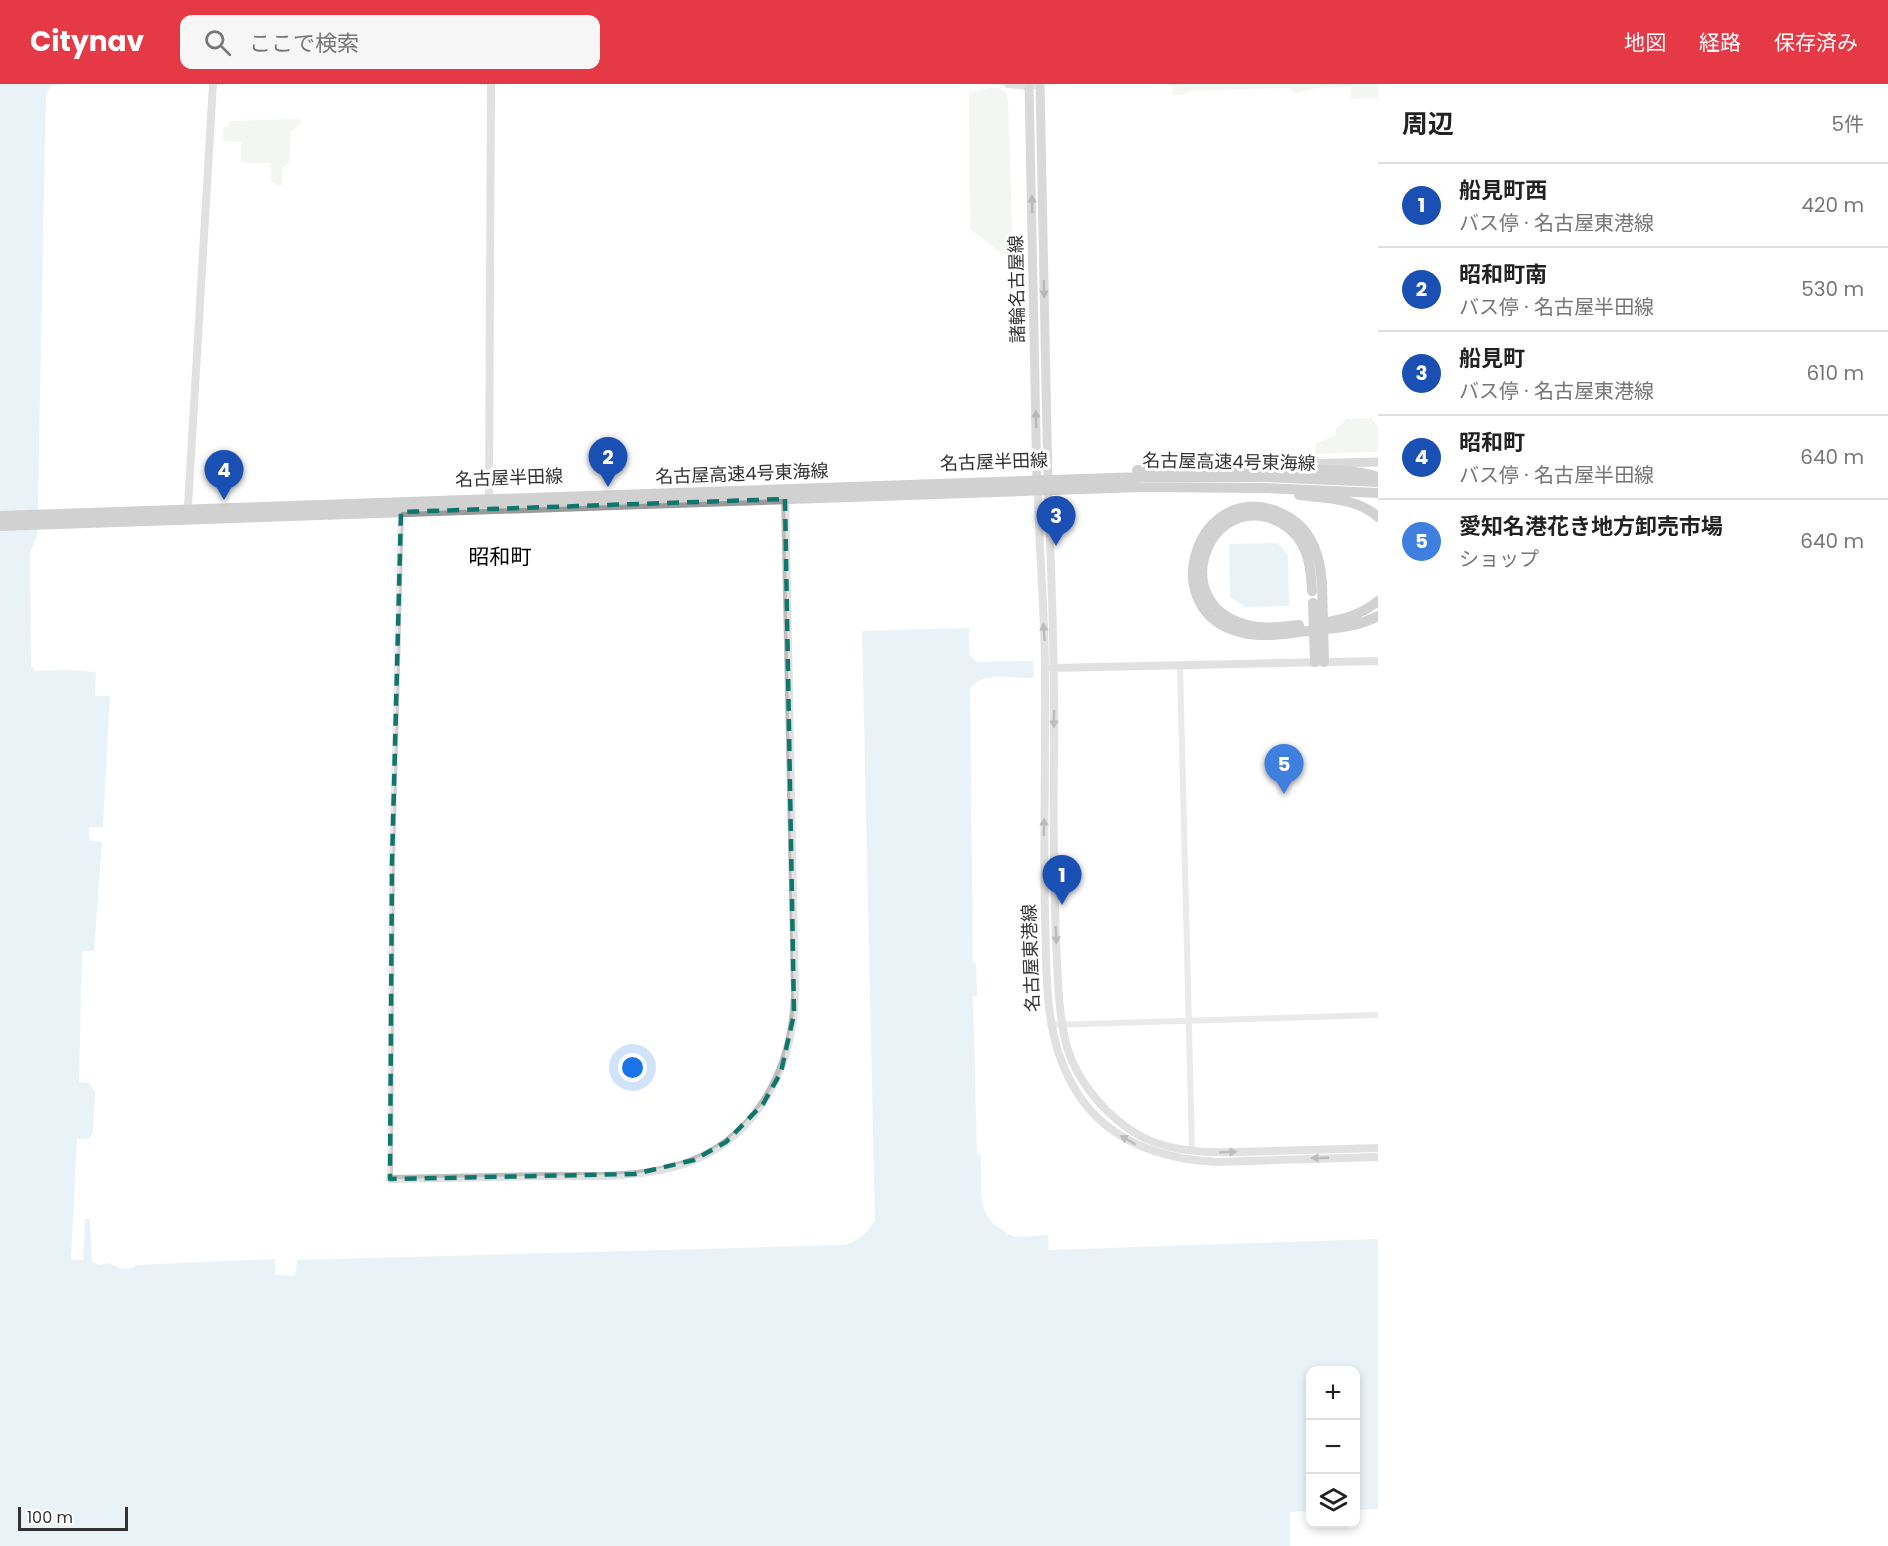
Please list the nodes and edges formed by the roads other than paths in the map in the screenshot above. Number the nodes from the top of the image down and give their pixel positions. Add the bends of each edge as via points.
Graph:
1 (213, 84) edge
2 (491, 84) edge
3 (1008, 84) edge
4 (1040, 84) edge
5 (1029, 85) edge
6 (1378, 462) edge
7 (1048, 477) junction
8 (1035, 479) junction
9 (1378, 480) edge
10 (784, 486) junction
11 (1142, 487) junction
12 (1048, 493) junction
13 (1378, 493) edge
14 (1038, 494) junction
15 (489, 496) junction
16 (401, 499) junction
17 (784, 503) junction
18 (188, 506) junction
19 (0, 514) edge
20 (401, 517) junction
21 (1378, 517) edge
22 (0, 527) edge
23 (1315, 586) junction
24 (1378, 601) edge
25 (1313, 603) dead end
26 (1378, 616) edge
27 (1378, 661) edge
28 (1319, 662) junction
29 (1180, 666) junction
30 (1050, 668) junction
31 (1378, 1015) edge
32 (1190, 1020) junction
33 (1050, 1024) junction
34 (1062, 1024) junction
35 (1378, 1148) edge
36 (1192, 1151) junction
37 (1378, 1157) edge
38 (390, 1179) joint

1 - 18 street
2 - 15 street
3 - 5 street
4 - 5 street
4 -> 7 main road, 諸輪名古屋線
8 -> 5 main road, 諸輪名古屋線
6 - 7 main road, 名古屋半田線
7 - 8 main road, 名古屋半田線
7 - 12 main road, 諸輪名古屋線
8 - 9 highway, 名古屋高速4号東海線 via 1213,467 1335,470
8 - 10 main road, 名古屋半田線
8 - 14 main road, 諸輪名古屋線
8 - 19 highway, 名古屋高速4号東海線
9 - 12 main road, 名古屋半田線
10 - 15 main road, 名古屋半田線
10 - 17 street
11 - 13 highway, 名古屋高速4号東海線
11 - 21 highway via 1318,497 1353,503
11 - 22 highway, 名古屋高速4号東海線
12 - 14 main road, 名古屋半田線
12 - 30 street, 名古屋東港線
14 - 17 main road, 名古屋半田線
30 -> 14 street, 名古屋東港線
15 - 16 main road, 名古屋半田線
16 - 18 main road, 名古屋半田線
16 - 20 street
17 - 20 main road, 名古屋半田線
17 - 38 street via 795,993 787,1052 772,1090 752,1118 726,1142 675,1167 635,1174
18 - 19 main road, 名古屋半田線
20 - 22 main road, 名古屋半田線
20 - 38 street via 392,862
23 - 24 highway via 1300,538 1283,524 1269,519 1245,518 1231,523 1213,537 1203,556 1202,579 1210,599 1225,615 1245,625 1278,627 1329,622 1359,614
23 - 26 highway via 1318,556 1308,535 1290,518 1268,508 1243,508 1221,518 1204,534 1192,562 1194,586 1206,611 1222,625 1242,633 1272,635 1332,629
23 - 28 highway
25 - 28 highway
27 - 28 street
28 - 29 street
29 - 30 street
29 - 32 street
33 -> 30 street, 名古屋東港線 via 1044,855
30 -> 34 street, 名古屋東港線 via 1052,854
31 - 32 street
32 - 34 street
32 - 36 street
33 - 34 street
37 -> 33 street, 名古屋東港線 via 1217,1162 1152,1152 1111,1130 1090,1111 1072,1084
34 - 36 street, 名古屋東港線 via 1078,1072 1111,1114 1144,1138
36 -> 35 street, 名古屋東港線

